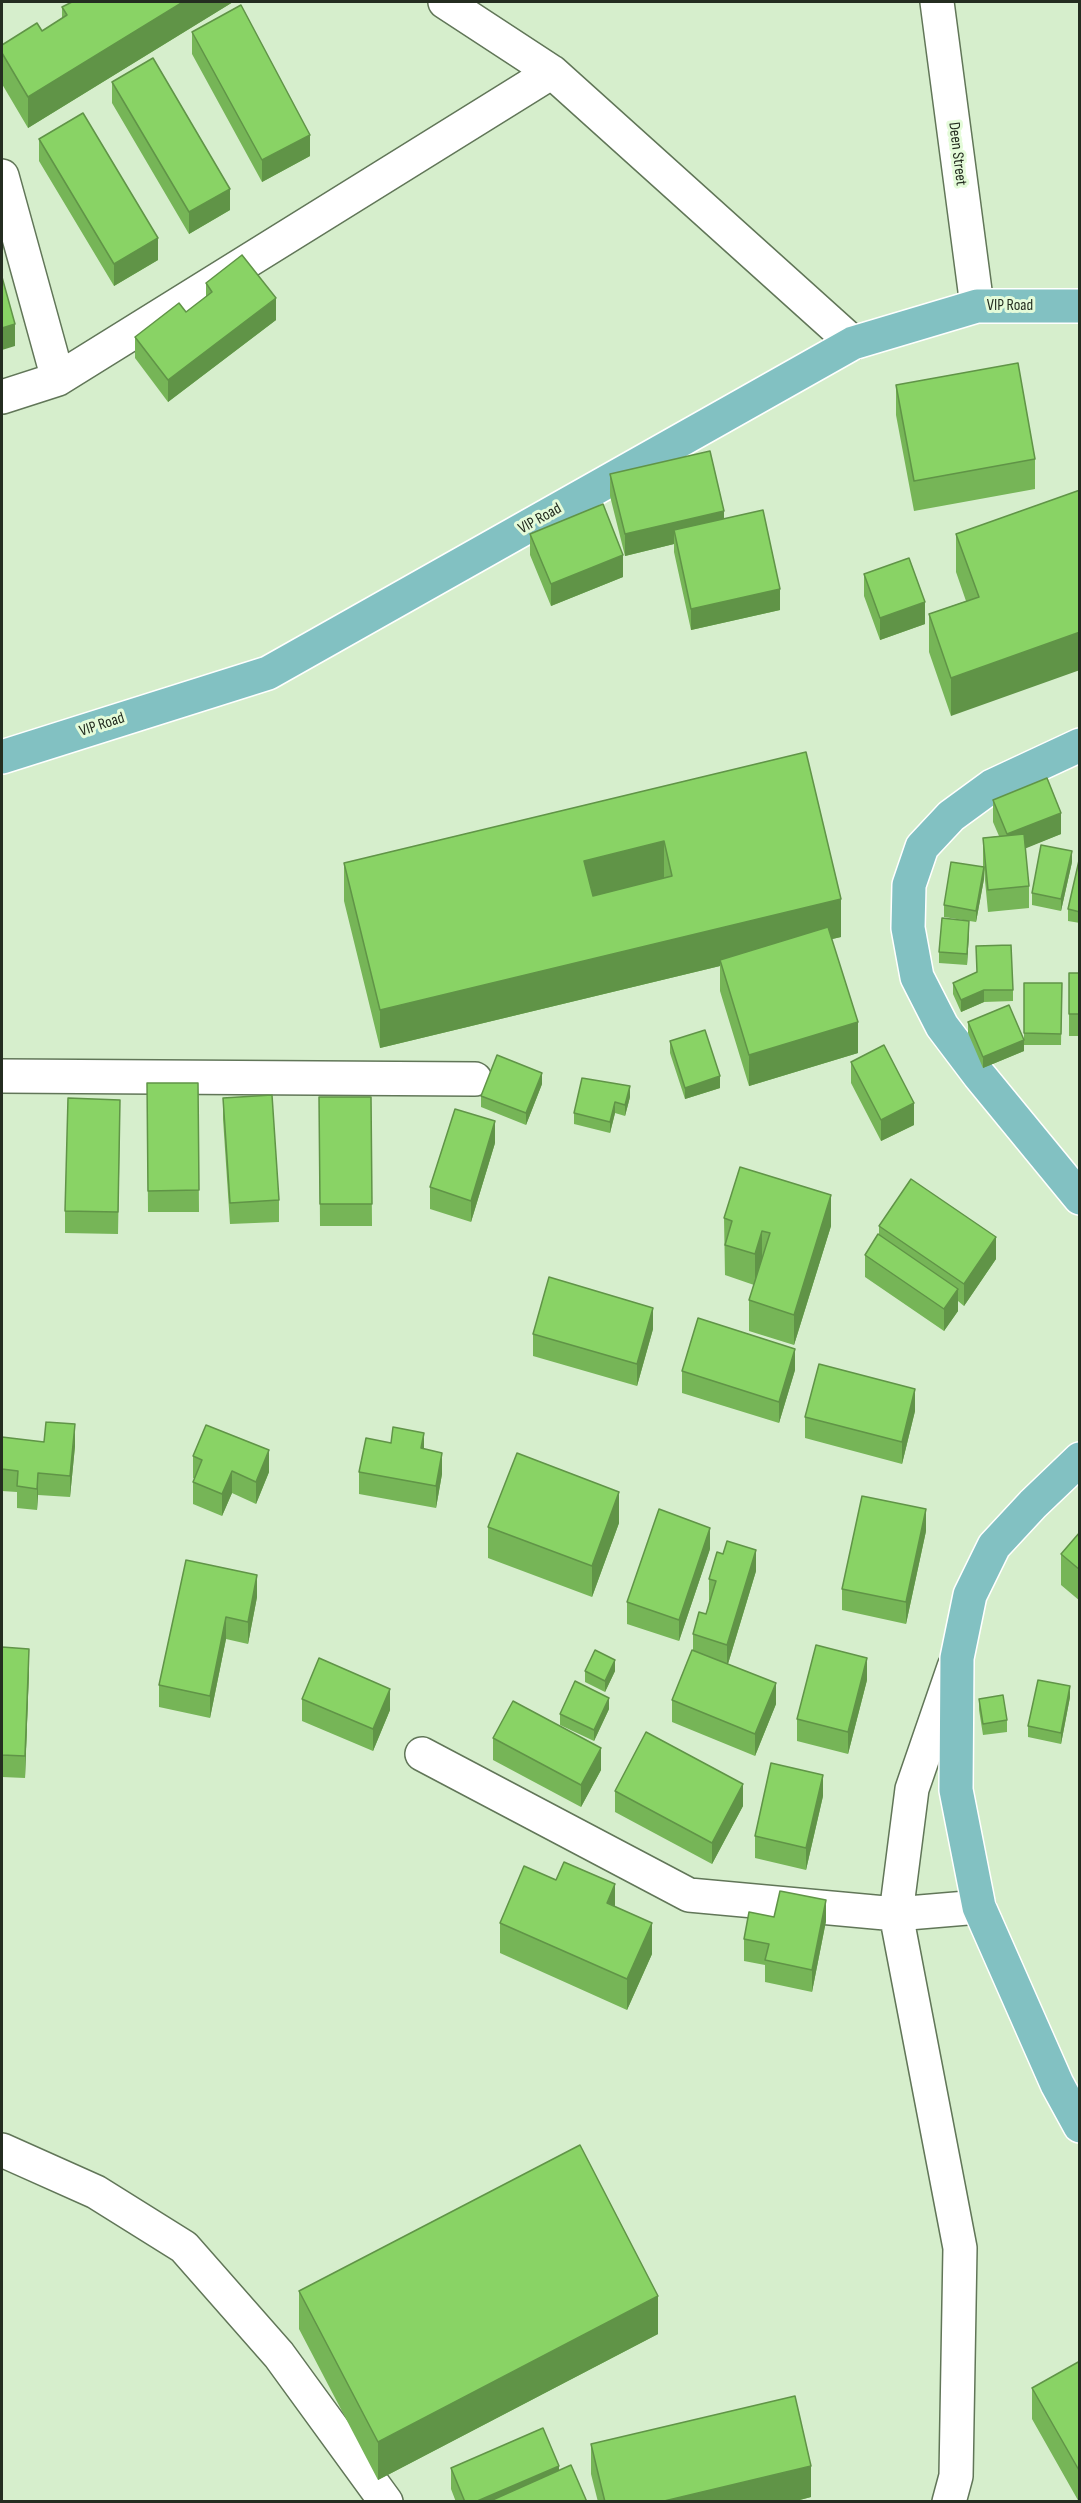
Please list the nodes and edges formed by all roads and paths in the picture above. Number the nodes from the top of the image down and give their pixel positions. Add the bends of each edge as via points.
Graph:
1 (445, 2) edge
2 (937, 2) edge
3 (552, 72) junction
4 (2, 176) edge
5 (977, 306) junction
6 (1080, 306) edge
7 (853, 343) junction
8 (58, 379) junction
9 (2, 397) edge
10 (1080, 745) edge
11 (2, 757) edge
12 (2, 1076) edge
13 (475, 1079) dead end
14 (1080, 1198) edge
15 (1080, 1459) edge
16 (957, 1658) junction
17 (422, 1754) dead end
18 (979, 1907) junction
19 (896, 1914) junction
20 (1080, 2126) edge
21 (2, 2150) edge
22 (386, 2502) edge
23 (949, 2502) edge

1 - 3 street
2 - 5 street, Deen Street
3 - 7 street
3 - 8 street
4 - 8 street
5 - 6 main road, VIP Road
5 - 7 main road, VIP Road
7 - 11 main road, VIP Road via 268,673
8 - 9 street
10 - 14 main road via 992,786 951,816 922,846 909,885 908,928 917,977 942,1026
12 - 13 street
15 - 16 main road via 994,1546 970,1595
16 - 18 main road via 956,1790
16 - 19 street via 912,1790
17 - 19 street via 689,1895
18 - 19 street
18 - 20 main road via 1057,2084
19 - 23 street via 960,2248 956,2476
21 - 22 street via 96,2192 184,2247 279,2355

